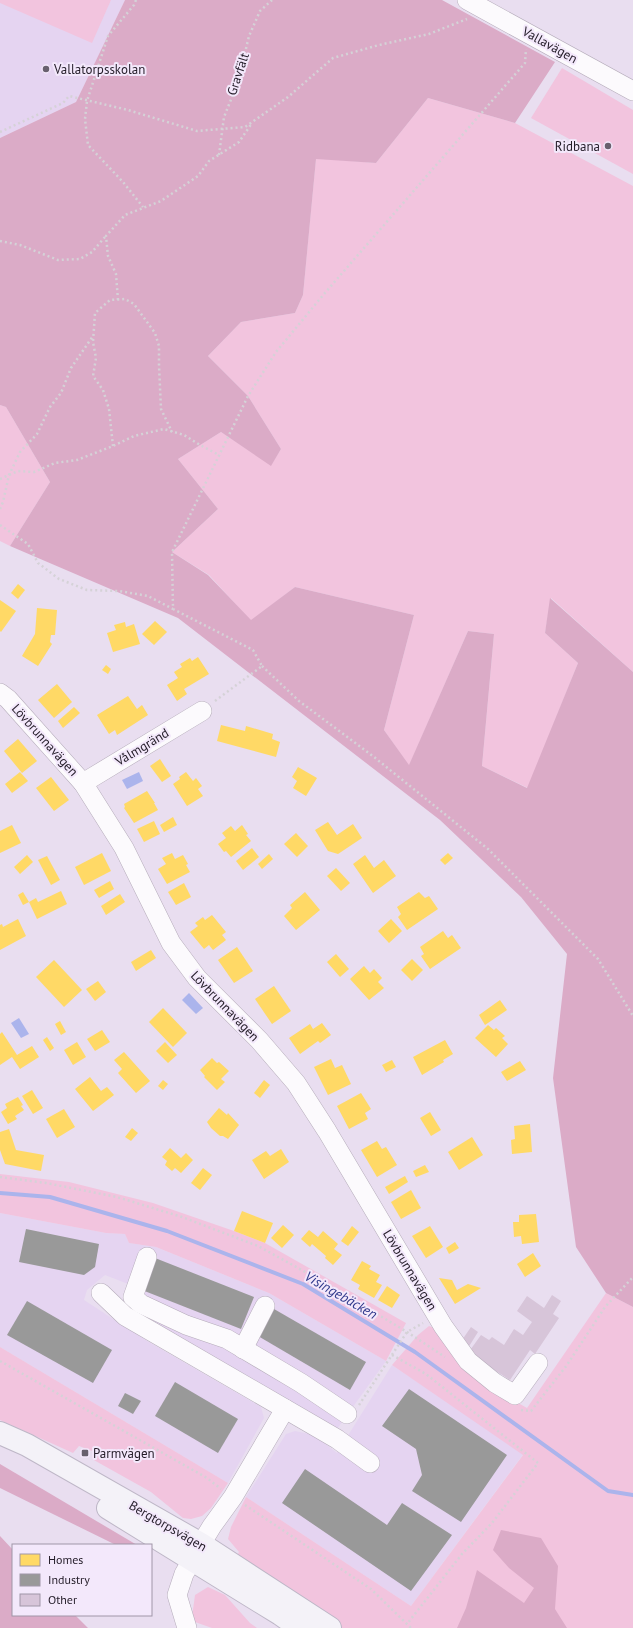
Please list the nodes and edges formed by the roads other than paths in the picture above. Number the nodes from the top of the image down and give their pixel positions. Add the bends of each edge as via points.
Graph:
1 (467, 0) edge
2 (633, 91) edge
3 (0, 693) edge
4 (202, 711) road end
5 (83, 783) junction
6 (147, 1257) dead end
7 (101, 1293) dead end
8 (265, 1306) dead end
9 (186, 1325) junction
10 (176, 1345) junction
11 (243, 1349) junction
12 (538, 1363) dead end
13 (301, 1384) junction
14 (353, 1410) road end
15 (288, 1411) junction
16 (0, 1433) edge
17 (0, 1441) edge
18 (370, 1463) dead end
19 (197, 1552) junction
20 (187, 1628) edge
21 (300, 1628) edge
22 (330, 1628) edge

1 - 2 street, Vallavägen
3 - 5 street, Lövbrunnavägen
4 - 5 street, Vålmgränd
5 - 12 street, Lövbrunnavägen via 124,848 171,943 197,978 259,1040 296,1083 443,1326 468,1361 515,1395
6 - 9 street via 133,1297 141,1304
7 - 10 street via 125,1316
8 - 11 street
9 - 10 street
9 - 11 street via 227,1339
10 - 15 street
11 - 13 street
13 - 14 street
13 - 15 street
15 - 18 street
15 - 19 street
16 - 19 main road, Bergtorpsvägen via 27,1446
17 - 19 main road, Bergtorpsvägen via 21,1456
19 - 20 street via 184,1574 177,1595
19 - 21 main road, Bergtorpsvägen
19 - 22 main road, Bergtorpsvägen

